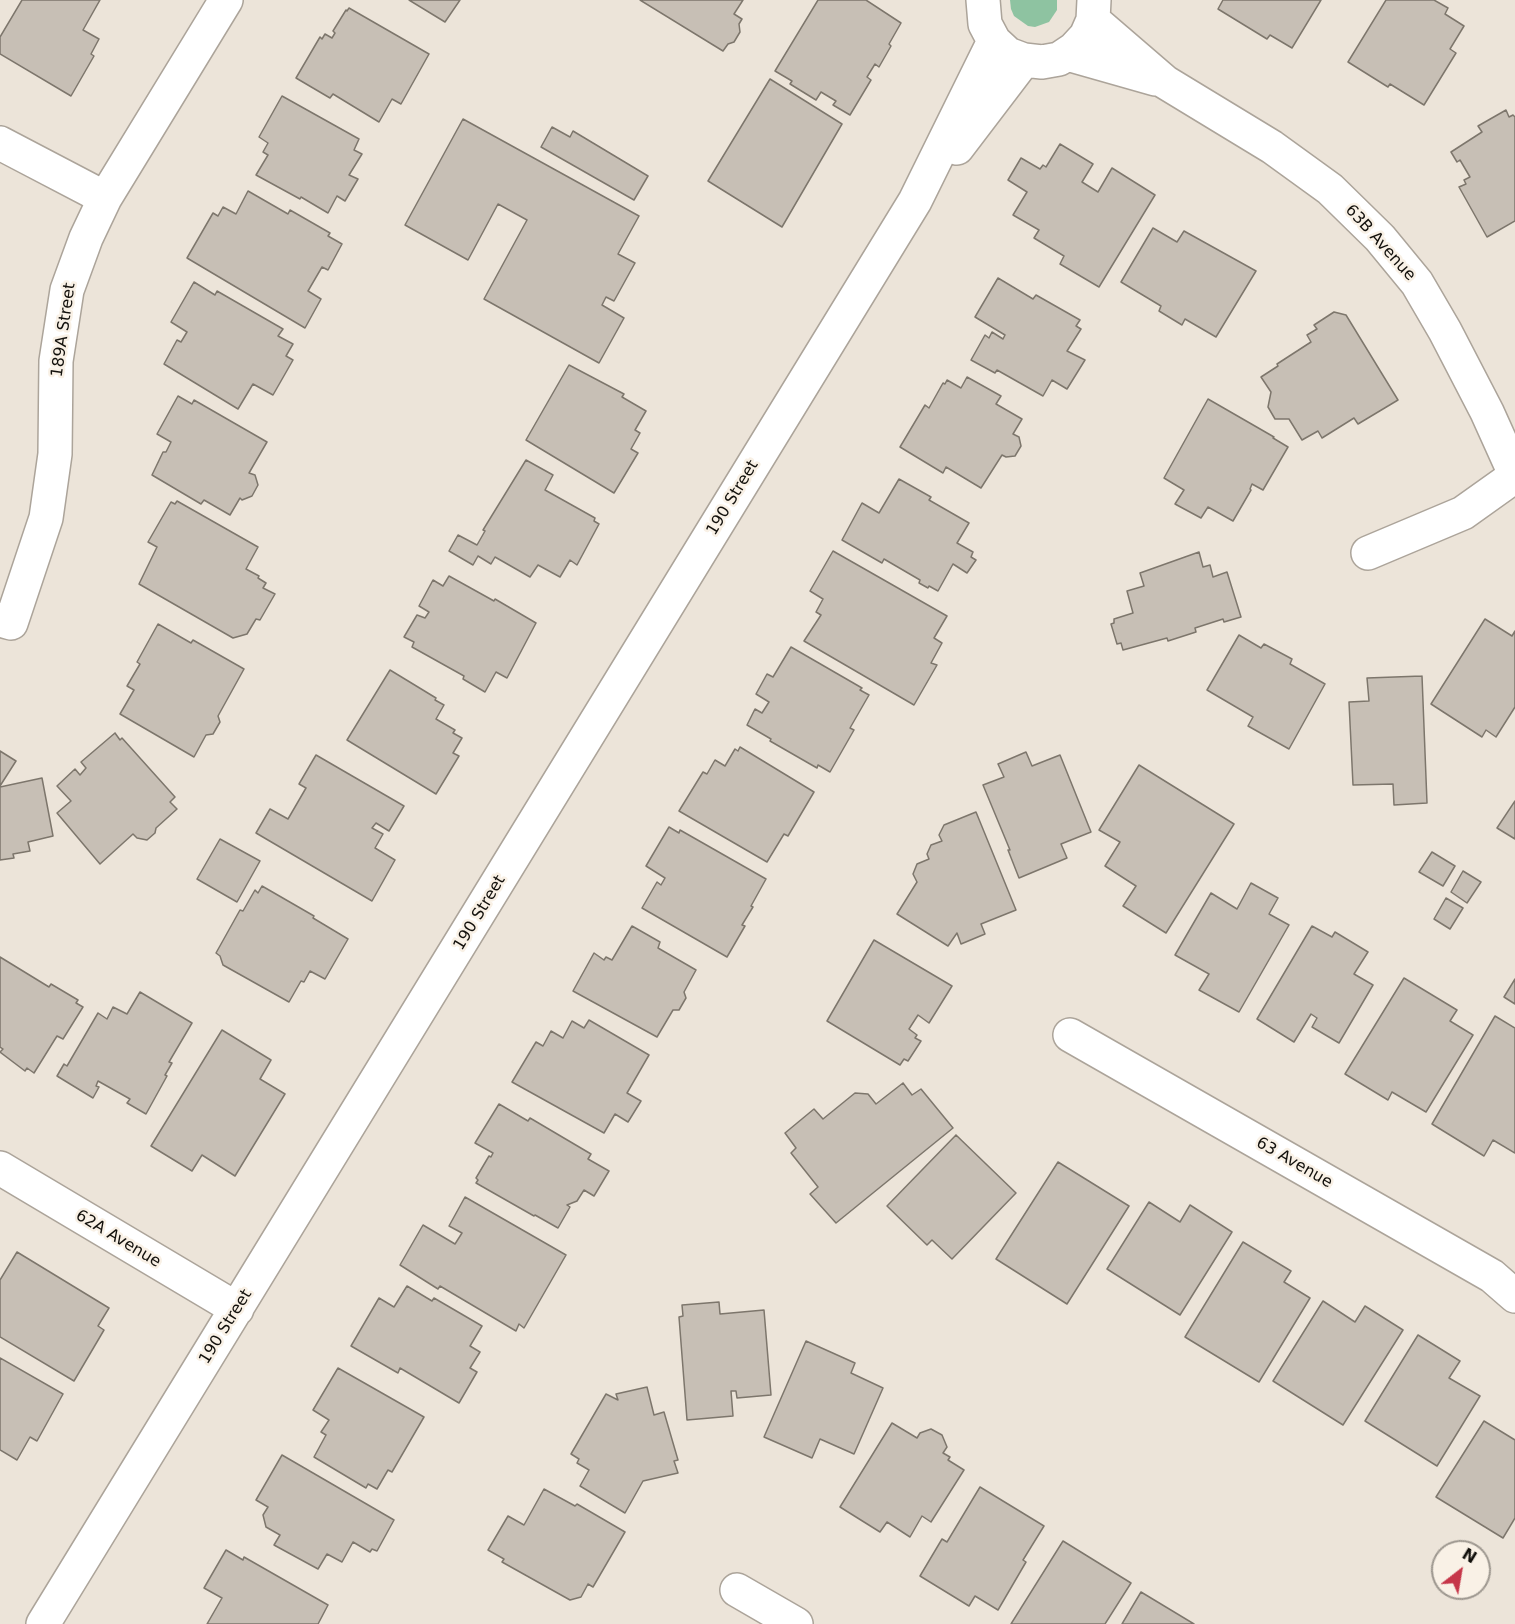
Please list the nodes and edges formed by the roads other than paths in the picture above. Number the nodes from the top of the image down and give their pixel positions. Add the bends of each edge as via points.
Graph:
1 (226, 0) edge
2 (980, 3) edge
3 (1093, 10) edge
4 (994, 40) junction
5 (1067, 54) junction
6 (1024, 60) junction
7 (1165, 82) junction
8 (0, 143) edge
9 (105, 198) junction
10 (915, 201) junction
11 (1515, 475) edge
12 (1368, 553) dead end
13 (6, 622) edge
14 (1070, 1035) dead end
15 (0, 1168) edge
16 (1515, 1296) edge
17 (237, 1309) junction
18 (737, 1590) dead end
19 (43, 1624) edge
20 (796, 1624) edge

1 - 9 street, 189A Street
2 - 4 street
3 - 5 street via 1086,36
3 - 7 street, 63B Avenue
4 - 6 street via 1008,54
4 - 10 street, 190 Street
5 - 6 street via 1042,62
5 - 7 street, 63B Avenue
6 - 10 street, 190 Street
7 - 11 street, 63B Avenue via 1272,147 1330,189 1380,238 1416,283 1445,331
8 - 9 street
9 - 13 street, 189A Street via 67,290 56,361 55,454 46,519
10 - 17 street, 190 Street
11 - 12 street, 63B Avenue via 1463,513
14 - 16 street, 63 Avenue via 1492,1276
15 - 17 street, 62A Avenue
17 - 19 street, 190 Street
18 - 20 street

